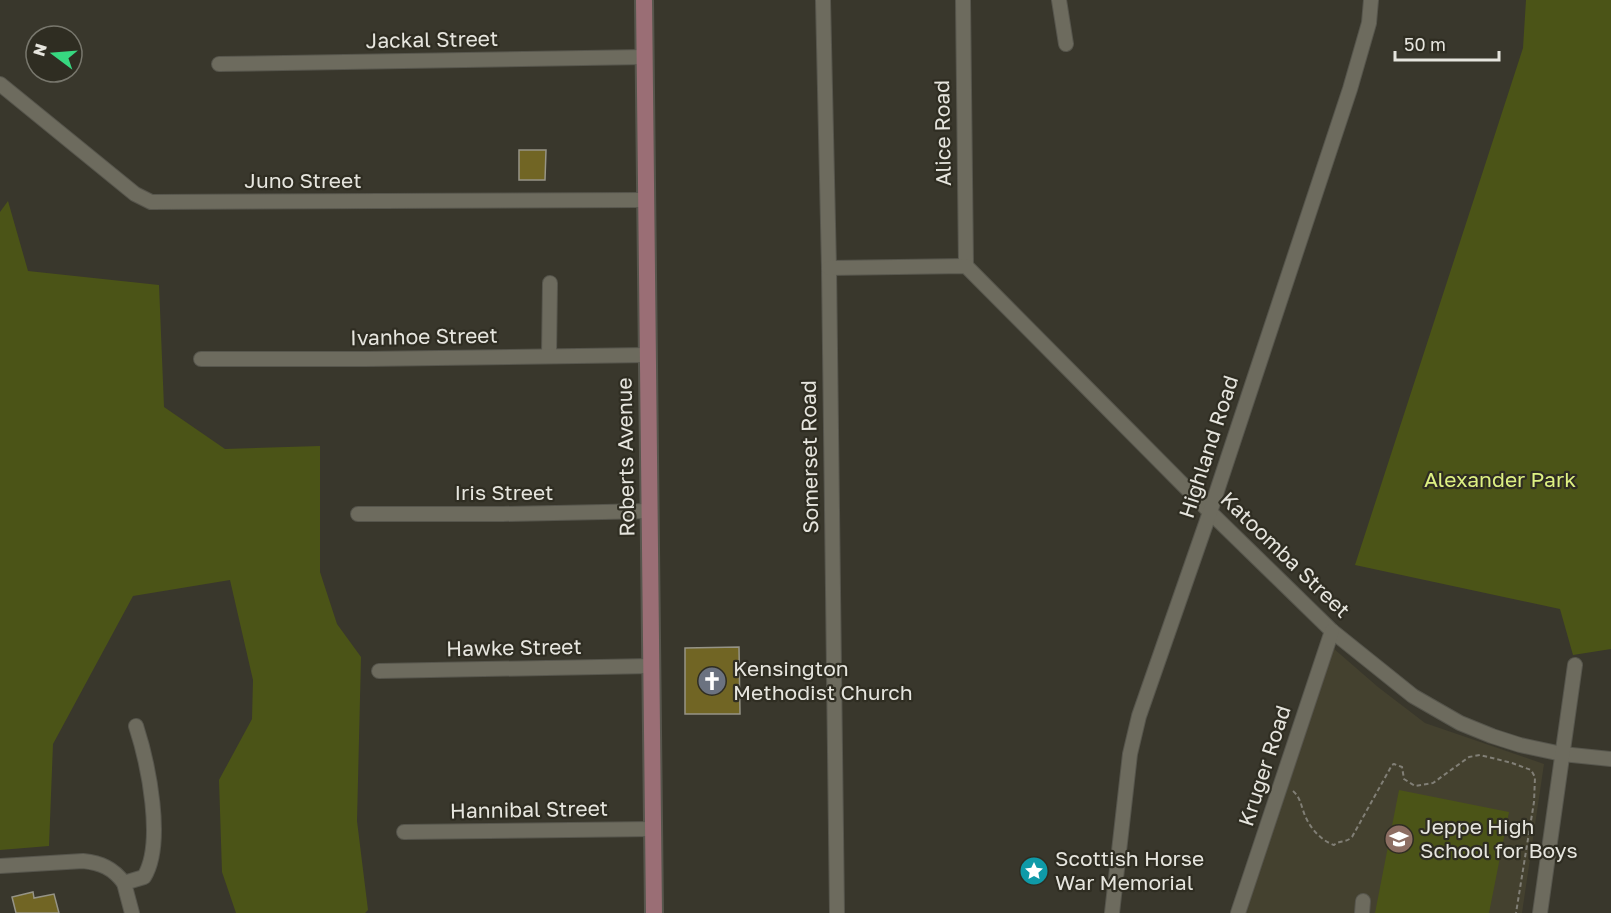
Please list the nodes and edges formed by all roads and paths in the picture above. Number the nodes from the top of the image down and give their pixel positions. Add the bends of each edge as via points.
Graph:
1 (644, 0) edge
2 (823, 0) edge
3 (963, 0) edge
4 (1059, 0) edge
5 (1371, 0) edge
6 (1066, 44) dead end
7 (645, 57) junction
8 (219, 64) dead end
9 (0, 84) edge
10 (646, 200) junction
11 (966, 266) junction
12 (829, 268) junction
13 (550, 283) dead end
14 (648, 355) junction
15 (549, 356) junction
16 (201, 359) dead end
17 (650, 512) junction
18 (1210, 512) junction
19 (358, 514) dead end
20 (1332, 631) junction
21 (1575, 665) dead end
22 (651, 666) junction
23 (379, 671) dead end
24 (136, 726) dead end
25 (1562, 754) junction
26 (1611, 759) edge
27 (1281, 786) junction
28 (653, 829) junction
29 (404, 832) dead end
30 (0, 866) edge
31 (124, 883) junction
32 (132, 913) edge
33 (654, 913) edge
34 (837, 913) edge
35 (1112, 913) edge
36 (1238, 913) edge
37 (1516, 913) edge
38 (1540, 913) edge
39 (1545, 913) edge

1 - 7 main road, Roberts Avenue
2 - 12 street, Somerset Road
3 - 11 street, Alice Road
4 - 6 street
5 - 18 street, Highland Road via 1369,23 1350,89
7 - 8 street, Jackal Street
7 - 10 main road, Roberts Avenue
9 - 10 street, Juno Street via 135,194 151,202
10 - 14 main road, Roberts Avenue
11 - 12 street
11 - 18 street, Katoomba Street
12 - 34 street, Somerset Road
13 - 15 street
14 - 15 street, Ivanhoe Street
14 - 17 main road, Roberts Avenue
15 - 16 street, Ivanhoe Street
17 - 19 street, Iris Street
17 - 22 main road, Roberts Avenue
18 - 20 street, Katoomba Street
18 - 35 street, Highland Road via 1134,735
20 - 25 street, Katoomba Street via 1440,713 1492,736
20 - 27 street, Kruger Road
21 - 25 street
22 - 23 street, Hawke Street
22 - 28 main road, Roberts Avenue
24 - 31 street via 150,790 153,854 144,877
25 - 26 street, Katoomba Street
25 - 38 street
27 - 36 street, Kruger Road
27 - 37 path via 1298,795 1312,828 1323,841 1334,845 1352,837 1394,764 1402,767 1404,779 1418,786 1432,783 1469,757 1480,755 1531,770 1535,777 1534,802
28 - 29 street, Hannibal Street
28 - 33 main road, Roberts Avenue
30 - 31 street via 97,862
31 - 32 street
38 - 39 street

